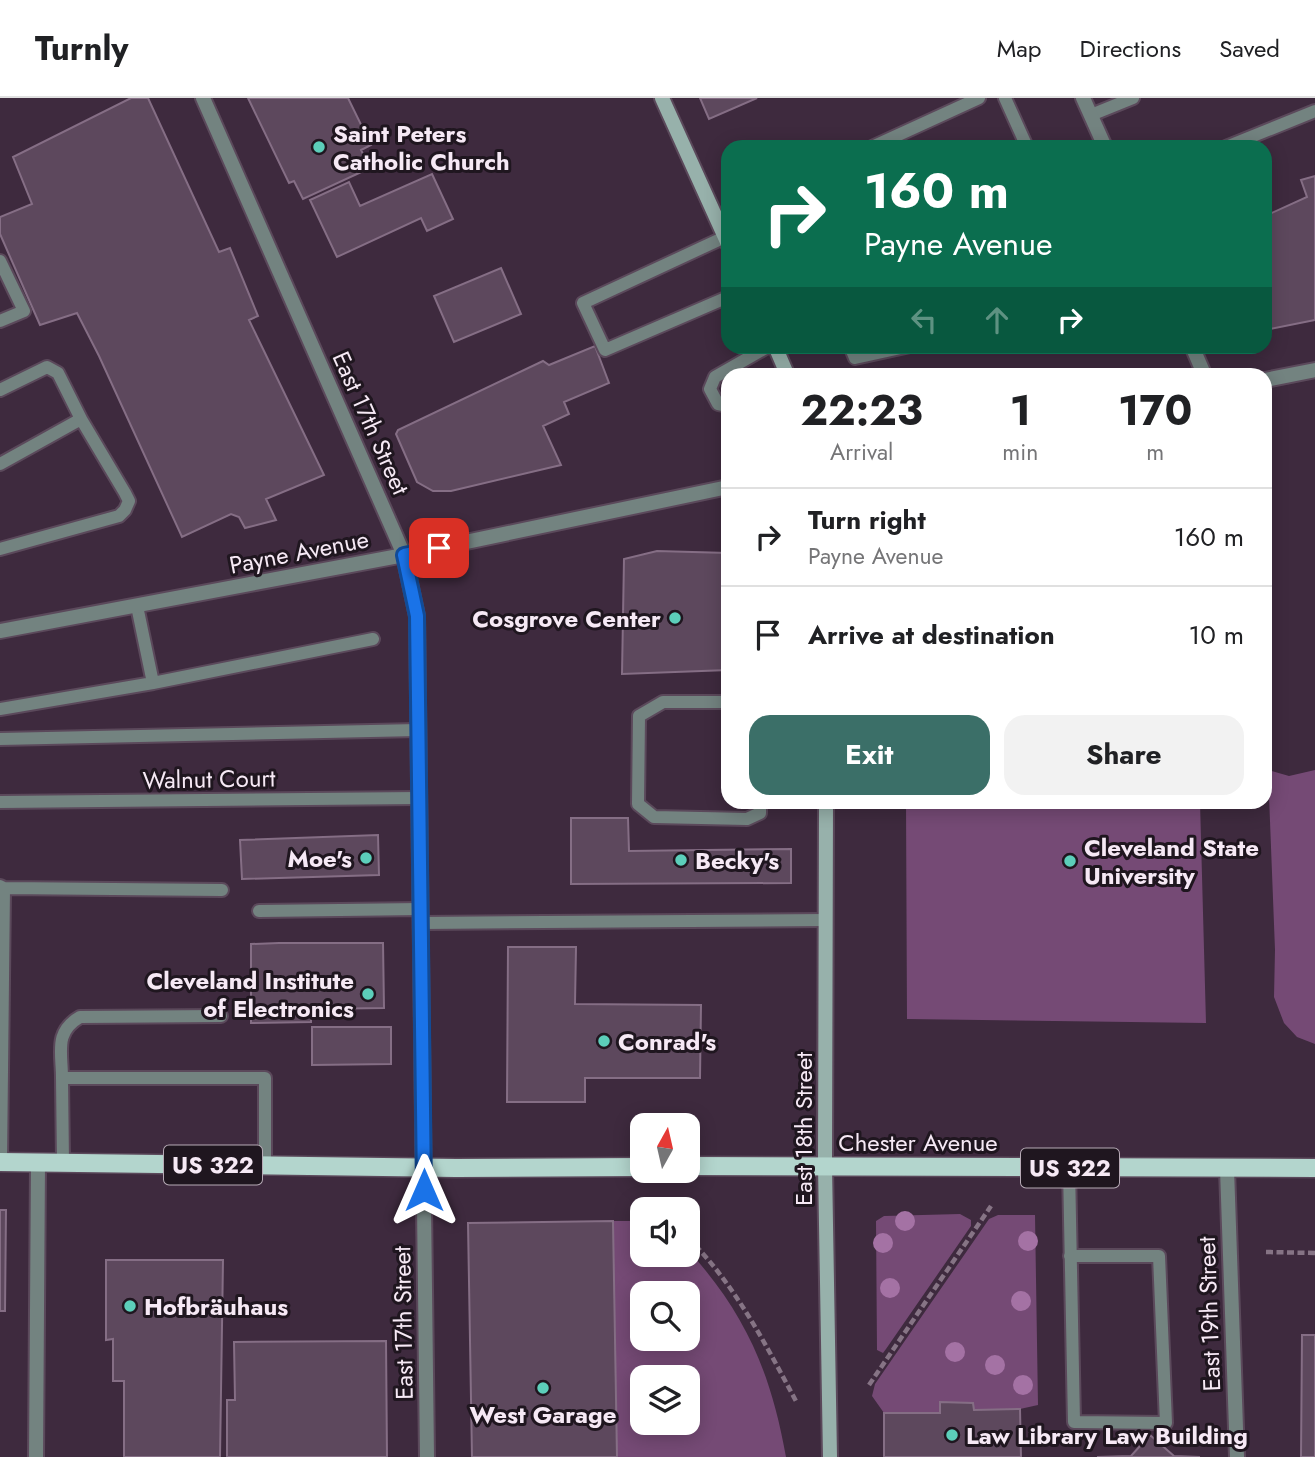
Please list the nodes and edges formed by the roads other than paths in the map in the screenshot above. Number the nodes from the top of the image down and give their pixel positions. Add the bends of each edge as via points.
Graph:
1 (202, 98) edge
2 (662, 98) edge
3 (979, 98) edge
4 (1005, 98) edge
5 (1083, 98) edge
6 (1133, 98) edge
7 (1315, 111) edge
8 (1091, 115) junction
9 (887, 140) edge
10 (1024, 140) edge
11 (1102, 140) edge
12 (1243, 140) edge
13 (721, 229) edge
14 (721, 242) edge
15 (0, 261) edge
16 (721, 300) edge
17 (0, 321) edge
18 (755, 354) edge
19 (853, 354) edge
20 (873, 354) edge
21 (729, 368) edge
22 (1315, 370) edge
23 (721, 373) edge
24 (1272, 379) edge
25 (0, 390) edge
26 (721, 405) edge
27 (81, 419) junction
28 (0, 464) edge
29 (721, 488) edge
30 (0, 549) edge
31 (404, 555) junction
32 (137, 606) junction
33 (0, 631) edge
34 (373, 639) dead end
35 (153, 683) junction
36 (721, 702) edge
37 (0, 709) edge
38 (418, 730) junction
39 (0, 739) edge
40 (419, 798) junction
41 (0, 802) edge
42 (760, 809) edge
43 (826, 809) edge
44 (2, 887) edge
45 (222, 890) dead end
46 (259, 911) dead end
47 (421, 916) junction
48 (826, 920) junction
49 (221, 1016) dead end
50 (62, 1078) junction
51 (1, 1162) edge
52 (38, 1162) junction
53 (63, 1163) junction
54 (265, 1165) junction
55 (700, 1166) edge
56 (825, 1166) junction
57 (630, 1167) edge
58 (424, 1168) junction
59 (1069, 1168) junction
60 (1315, 1168) edge
61 (1227, 1169) junction
62 (1070, 1256) junction
63 (36, 1457) edge
64 (427, 1457) edge
65 (830, 1457) edge
66 (1237, 1457) edge

1 - 31 street, East 17th Street
2 - 13 main road
3 - 9 lane
4 - 10 lane
5 - 8 street
6 - 8 lane
7 - 12 lane
8 - 11 street
14 - 16 lane via 583,303 605,350
15 - 17 lane via 24,311
18 - 21 lane
19 - 20 lane via 855,358
22 - 24 street
23 - 26 lane via 710,389
25 - 27 lane via 47,367 58,373
27 - 28 lane
27 - 30 lane via 129,501 125,510 119,516
29 - 31 street, Payne Avenue
31 - 32 street, Payne Avenue
31 - 38 street, East 17th Street via 417,616
32 - 33 street, Payne Avenue
32 - 35 lane
34 - 35 lane
35 - 37 lane
36 - 42 lane via 663,702 639,716 638,804 654,817 747,819
38 - 39 lane
38 - 40 street, East 17th Street
40 - 41 lane, Walnut Court
40 - 47 street, East 17th Street
43 - 48 main road, East 18th Street
44 - 45 lane
44 - 51 lane
46 - 47 lane
47 - 48 lane via 571,924
47 - 58 street, East 17th Street
48 - 56 main road, East 18th Street
49 - 50 lane via 80,1017 62,1033
50 - 53 lane
50 - 54 lane via 265,1078
51 - 52 main road, US 322
52 - 53 main road, US 322
52 - 63 street
53 - 54 main road, US 322
54 - 58 main road, US 322
55 - 56 main road, Chester Avenue / US 322
56 - 59 main road, Chester Avenue / US 322
56 - 65 main road, East 18th Street
57 - 58 main road, US 322
58 - 64 street, East 17th Street
59 - 61 main road, Chester Avenue / US 322
59 - 62 lane
60 - 61 main road, Chester Avenue / US 322
61 - 66 street, East 19th Street
62 - 62 lane via 1074,1422 1166,1423 1159,1256

